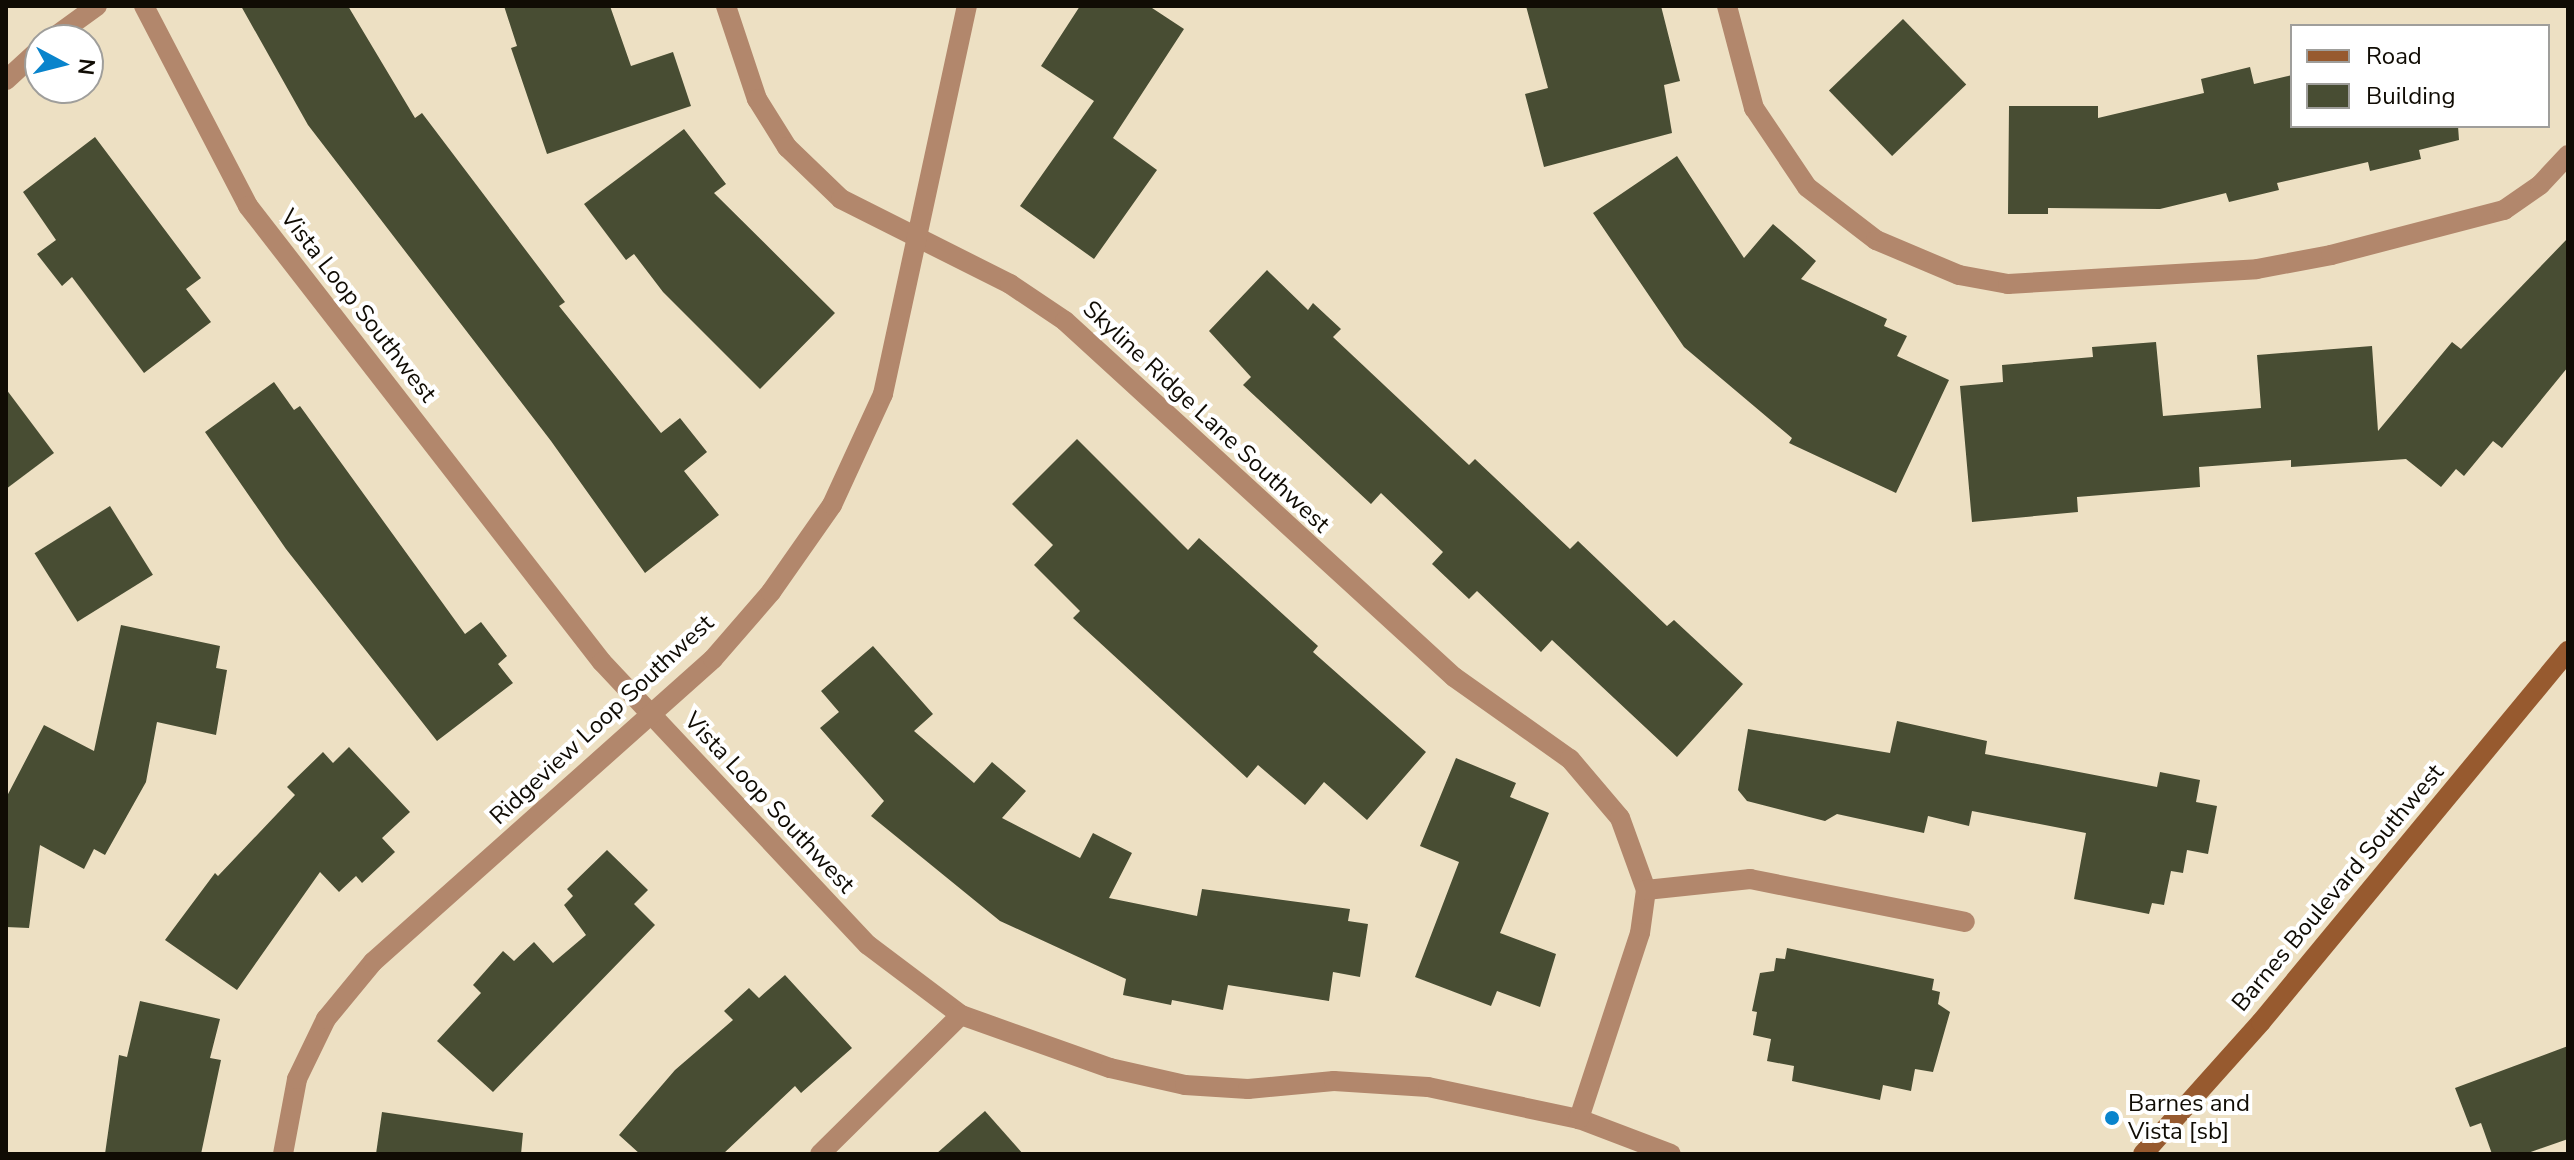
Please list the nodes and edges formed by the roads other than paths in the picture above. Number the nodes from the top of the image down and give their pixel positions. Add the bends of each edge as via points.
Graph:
1 (97, 6) edge
2 (144, 6) edge
3 (726, 6) edge
4 (967, 6) edge
5 (1727, 6) edge
6 (72, 24) edge
7 (24, 64) edge
8 (6, 80) edge
9 (2568, 155) edge
10 (918, 240) junction
11 (2568, 651) edge
12 (650, 716) junction
13 (1646, 890) junction
14 (1965, 922) dead end
15 (961, 1015) junction
16 (1579, 1119) junction
17 (283, 1154) edge
18 (820, 1154) edge
19 (1671, 1154) edge
20 (2143, 1154) edge

1 - 6 street
2 - 12 street, Vista Loop Southwest via 248,206 602,662
3 - 10 street, Skyline Ridge Lane Southwest via 757,99 787,147 841,199
4 - 10 street, Ridgeview Loop Southwest
5 - 9 street via 1754,108 1807,187 1887,246 1959,275 2008,284 2257,269 2331,255 2504,210 2540,185
7 - 8 street
10 - 12 street, Ridgeview Loop Southwest via 883,394 832,505 771,592 713,659
10 - 13 street, Skyline Ridge Lane Southwest via 1010,284 1065,321 1389,621 1454,677 1570,759 1620,818
11 - 20 street, Barnes Boulevard Southwest via 2261,1022
12 - 15 street, Vista Loop Southwest via 868,945
12 - 17 street, Ridgeview Loop Southwest via 373,962 326,1019 303,1067
13 - 14 street via 1750,879
13 - 16 street, Skyline Ridge Lane Southwest via 1640,933
15 - 16 street, Vista Loop Southwest via 1110,1068 1185,1085 1248,1089 1334,1081 1428,1087
15 - 18 street
16 - 19 street, Vista Loop Southwest

